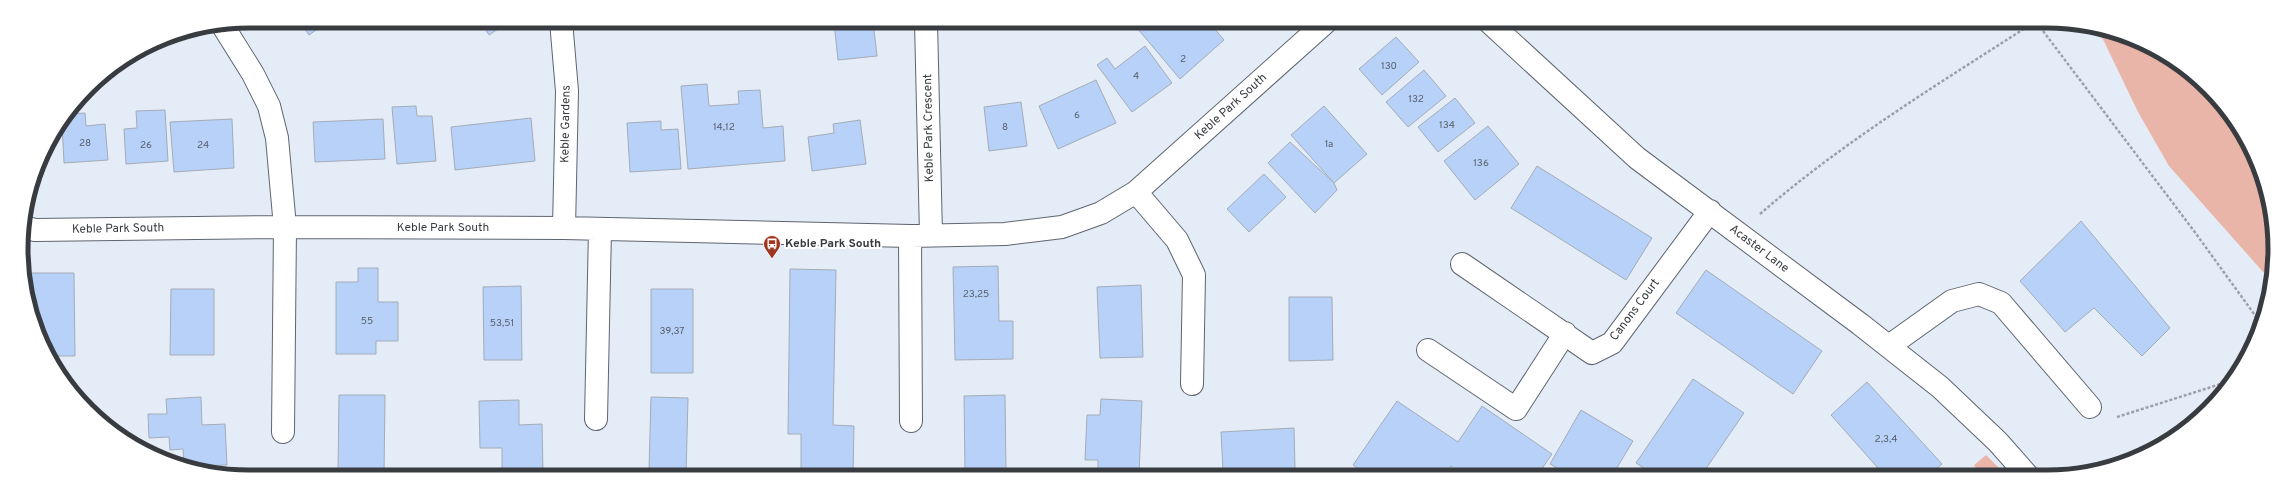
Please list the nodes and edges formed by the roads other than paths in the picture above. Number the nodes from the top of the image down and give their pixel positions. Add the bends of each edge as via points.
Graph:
1 (561, 28) edge
2 (926, 28) edge
3 (1319, 28) edge
4 (1496, 28) edge
5 (225, 29) edge
6 (1136, 192) junction
7 (1710, 211) junction
8 (285, 227) junction
9 (564, 228) junction
10 (29, 229) edge
11 (600, 229) junction
12 (931, 235) junction
13 (910, 236) junction
14 (1462, 264) dead end
15 (1565, 333) junction
16 (1889, 346) junction
17 (1428, 350) dead end
18 (1192, 384) dead end
19 (2090, 407) road end
20 (596, 419) dead end
21 (911, 421) dead end
22 (283, 432) dead end
23 (2023, 470) edge

1 - 9 street, Keble Gardens via 567,91
2 - 12 street, Keble Park Crescent
3 - 6 street, Keble Park South
4 - 7 street, Acaster Lane via 1637,158
5 - 8 street via 253,74 269,106 277,138
6 - 12 street, Keble Park South via 1101,213 1062,227 1005,234
6 - 18 street via 1176,240 1194,275
7 - 15 street, Canons Court via 1612,343 1592,353
7 - 16 street, Acaster Lane
8 - 9 street, Keble Park South
8 - 10 street, Keble Park South
8 - 22 street
9 - 11 street, Keble Park South
11 - 13 street, Keble Park South
11 - 20 street
12 - 13 street, Keble Park South
13 - 21 street
14 - 15 street, Canons Court
15 - 17 street via 1516,409
16 - 19 street via 1952,301 1979,294 2001,303
16 - 23 street, Acaster Lane via 1940,387 1998,442

